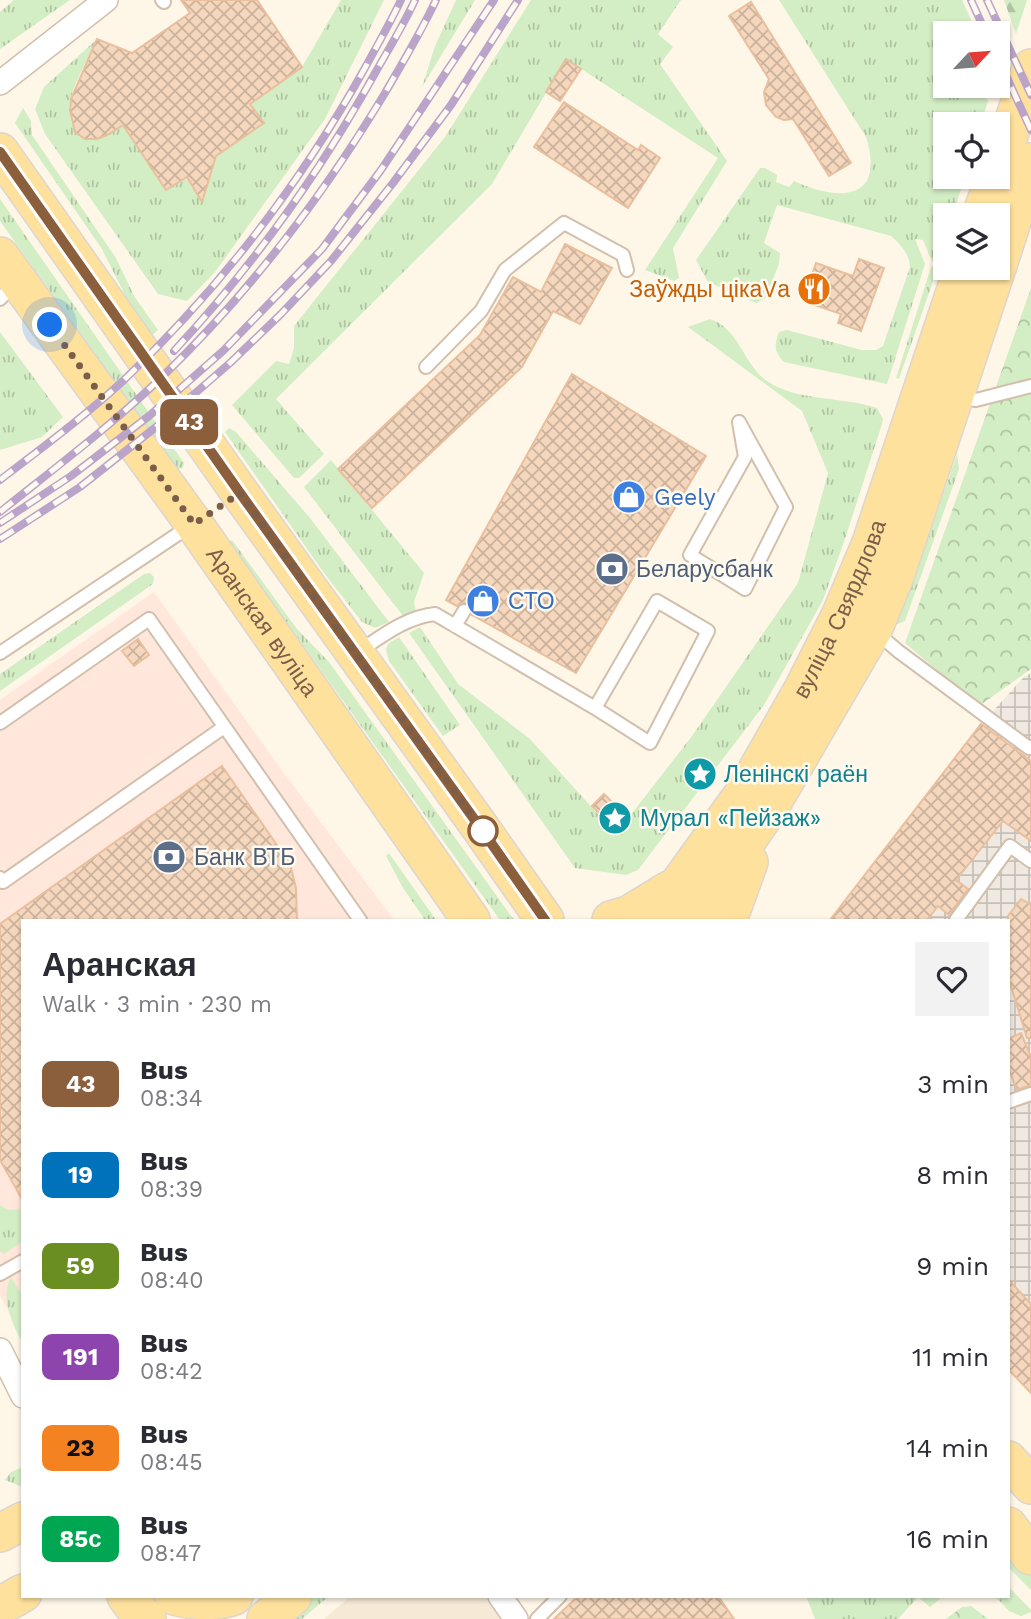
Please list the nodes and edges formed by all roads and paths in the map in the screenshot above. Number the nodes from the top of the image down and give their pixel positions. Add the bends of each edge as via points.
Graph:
1 (106, 0) edge
2 (1031, 68) edge
3 (0, 83) edge
4 (1010, 132) edge
5 (0, 152) edge
6 (1031, 162) edge
7 (1010, 226) edge
8 (627, 270) dead end
9 (6, 278) edge
10 (959, 280) edge
11 (992, 280) edge
12 (426, 367) dead end
13 (1031, 386) edge
14 (955, 396) junction
15 (739, 422) joint
16 (240, 493) junction
17 (194, 524) junction
18 (464, 611) dead end
19 (455, 626) junction
20 (873, 630) junction
21 (0, 653) edge
22 (354, 654) junction
23 (595, 708) junction
24 (0, 723) edge
25 (224, 727) junction
26 (1031, 747) edge
27 (768, 810) junction
28 (1031, 860) edge
29 (0, 878) edge
30 (681, 882) junction
31 (359, 919) edge
32 (470, 919) edge
33 (544, 919) edge
34 (614, 919) edge
35 (654, 919) edge
36 (693, 919) edge
37 (728, 919) edge
38 (957, 919) edge
39 (1031, 1094) edge
40 (1010, 1101) edge
41 (21, 1262) edge
42 (0, 1274) edge
43 (0, 1350) edge
44 (21, 1392) edge
45 (1010, 1462) edge
46 (1031, 1485) edge
47 (21, 1522) edge
48 (1010, 1529) edge
49 (0, 1533) edge
50 (1031, 1556) edge
51 (21, 1594) edge
52 (127, 1598) edge
53 (180, 1598) edge
54 (228, 1598) edge
55 (291, 1598) edge
56 (501, 1598) edge
57 (558, 1598) edge
58 (0, 1606) edge
59 (147, 1619) edge
60 (266, 1619) edge
61 (516, 1619) edge
62 (537, 1619) edge

1 - 3 street
2 - 4 main road
5 - 16 main road
6 - 7 main road, вуліца Свярдлова
8 - 12 lane via 623,255 564,223 505,270 481,311
9 - 17 main road, Аранская вуліца
10 - 30 main road, вуліца Свярдлова via 871,543 841,614 744,793
11 - 14 main road, вуліца Свярдлова
13 - 14 lane via 976,400
14 - 20 main road, вуліца Свярдлова
15 - 15 lane via 746,457 690,555 745,589 786,506
16 - 17 main road
16 - 22 main road
17 - 21 lane
17 - 32 main road, Аранская вуліца
18 - 19 lane
19 - 22 lane via 435,614 425,615
19 - 23 lane
20 - 26 lane
20 - 27 main road, вуліца Свярдлова
22 - 33 main road
23 - 23 lane via 650,743 708,631 657,601
24 - 25 lane via 149,620
25 - 29 lane via 2,882
25 - 31 lane
27 - 36 main road, вуліца Свярдлова
27 - 37 main road
28 - 38 lane via 1010,846
30 - 34 main road
30 - 35 main road, вуліца Свярдлова
39 - 40 lane
41 - 42 lane
43 - 44 street
45 - 46 main road
47 - 49 main road
48 - 50 main road
51 - 58 main road
52 - 59 main road
53 - 54 main road
55 - 60 main road
56 - 61 street
57 - 62 lane

